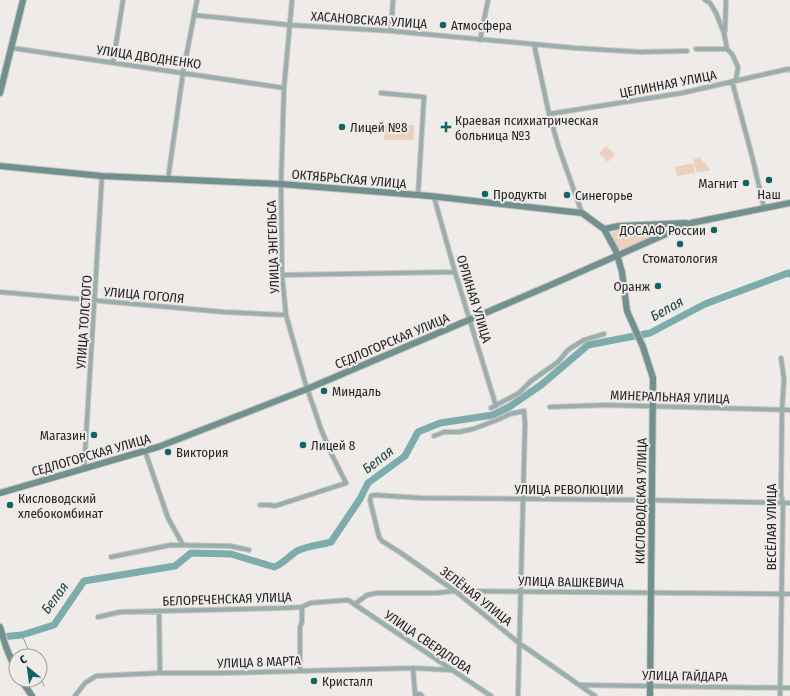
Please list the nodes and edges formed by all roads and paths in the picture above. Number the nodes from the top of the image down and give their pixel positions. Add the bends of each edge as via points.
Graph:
1 (23, 0) edge
2 (123, 0) edge
3 (197, 0) edge
4 (292, 0) edge
5 (393, 0) edge
6 (488, 0) edge
7 (705, 0) edge
8 (726, 0) edge
9 (194, 14) junction
10 (290, 25) junction
11 (391, 31) junction
12 (724, 33) junction
13 (480, 40) junction
14 (534, 44) junction
15 (12, 48) junction
16 (696, 49) dead end
17 (727, 49) junction
18 (686, 51) dead end
19 (114, 63) junction
20 (790, 70) edge
21 (3, 72) edge
22 (183, 73) junction
23 (734, 81) junction
24 (284, 88) junction
25 (0, 93) edge
26 (381, 93) dead end
27 (549, 114) junction
28 (0, 166) edge
29 (102, 176) junction
30 (168, 179) junction
31 (281, 184) junction
32 (418, 196) junction
33 (434, 197) junction
34 (790, 203) edge
35 (764, 208) junction
36 (582, 213) junction
37 (691, 223) junction
38 (604, 229) junction
39 (618, 256) junction
40 (455, 272) junction
41 (282, 275) junction
42 (0, 292) edge
43 (95, 301) junction
44 (286, 315) junction
45 (469, 320) junction
46 (604, 334) dead end
47 (781, 358) dead end
48 (307, 389) junction
49 (496, 406) junction
50 (550, 407) dead end
51 (652, 407) junction
52 (491, 408) dead end
53 (782, 410) junction
54 (790, 410) edge
55 (434, 436) dead end
56 (145, 451) junction
57 (84, 469) junction
58 (0, 493) edge
59 (371, 496) joint
60 (523, 499) junction
61 (652, 500) junction
62 (783, 503) junction
63 (790, 503) edge
64 (260, 505) dead end
65 (183, 545) junction
66 (249, 550) dead end
67 (111, 557) dead end
68 (455, 591) junction
69 (521, 592) junction
70 (651, 593) junction
71 (781, 594) junction
72 (790, 594) edge
73 (355, 604) junction
74 (302, 607) junction
75 (159, 611) junction
76 (98, 617) dead end
77 (1, 629) edge
78 (519, 643) junction
79 (8, 651) edge
80 (413, 668) junction
81 (300, 671) junction
82 (452, 671) junction
83 (160, 673) junction
84 (581, 685) junction
85 (651, 686) junction
86 (780, 688) junction
87 (790, 688) edge
88 (75, 696) edge
89 (422, 696) edge
90 (491, 696) edge
91 (518, 696) edge
92 (595, 696) edge
93 (650, 696) edge
94 (780, 696) edge

1 - 15 main road
2 - 19 street
3 - 9 street
4 - 10 street, УЛИЦА ЭНГЕЛЬСА
5 - 11 street
6 - 13 street
7 - 12 street via 716,13
8 - 12 street
9 - 10 street, ХАСАНОВСКАЯ УЛИЦА
9 - 22 street
10 - 11 street, ХАСАНОВСКАЯ УЛИЦА
10 - 24 street, УЛИЦА ЭНГЕЛЬСА
11 - 13 street, ХАСАНОВСКАЯ УЛИЦА
12 - 17 street
13 - 14 street, ХАСАНОВСКАЯ УЛИЦА
14 - 18 street, ХАСАНОВСКАЯ УЛИЦА via 640,52
14 - 27 street
15 - 19 street, УЛИЦА ДВОДНЕНКО
15 - 21 main road
16 - 17 street
17 - 23 street via 738,67
19 - 22 street, УЛИЦА ДВОДНЕНКО
20 - 23 street, ЦЕЛИННАЯ УЛИЦА
21 - 25 main road
22 - 24 street, УЛИЦА ДВОДНЕНКО
22 - 30 street
23 - 27 street, ЦЕЛИННАЯ УЛИЦА via 682,94
23 - 35 street
24 - 31 street, УЛИЦА ЭНГЕЛЬСА
26 - 32 street via 424,97
27 - 36 street
28 - 29 main road, ОКТЯБРЬСКАЯ УЛИЦА
29 - 30 main road, ОКТЯБРЬСКАЯ УЛИЦА
29 - 43 street, УЛИЦА ТОЛСТОГО
30 - 31 main road, ОКТЯБРЬСКАЯ УЛИЦА
31 - 32 main road, ОКТЯБРЬСКАЯ УЛИЦА
31 - 41 street, УЛИЦА ЭНГЕЛЬСА
32 - 33 main road, ОКТЯБРЬСКАЯ УЛИЦА
33 - 36 main road, ОКТЯБРЬСКАЯ УЛИЦА
33 - 40 street, ОРЛИНАЯ УЛИЦА
34 - 35 main road, СЕДЛОГОРСКАЯ УЛИЦА
35 - 37 main road, СЕДЛОГОРСКАЯ УЛИЦА
36 - 38 main road, ОКТЯБРЬСКАЯ УЛИЦА
37 - 38 main road
37 - 39 main road, СЕДЛОГОРСКАЯ УЛИЦА
38 - 39 main road, КИСЛОВОДСКАЯ УЛИЦА
39 - 45 main road, СЕДЛОГОРСКАЯ УЛИЦА
39 - 51 main road, КИСЛОВОДСКАЯ УЛИЦА via 627,311 653,378
40 - 41 street
40 - 45 street, ОРЛИНАЯ УЛИЦА
41 - 44 street, УЛИЦА ЭНГЕЛЬСА
42 - 43 street, УЛИЦА ГОГОЛЯ
43 - 44 street, УЛИЦА ГОГОЛЯ
43 - 57 street, УЛИЦА ТОЛСТОГО
44 - 48 street, УЛИЦА ЭНГЕЛЬСА
45 - 48 main road, СЕДЛОГОРСКАЯ УЛИЦА
45 - 49 street, ОРЛИНАЯ УЛИЦА
46 - 49 street via 584,340 568,350 558,362 519,393
47 - 53 street, ВЕСЁЛАЯ УЛИЦА via 784,379
48 - 56 main road, СЕДЛОГОРСКАЯ УЛИЦА
48 - 64 street, УЛИЦА ЭНГЕЛЬСА via 330,450 346,483 275,506
49 - 52 street
50 - 51 street, МИНЕРАЛЬНАЯ УЛИЦА
51 - 53 street, МИНЕРАЛЬНАЯ УЛИЦА
51 - 61 main road, КИСЛОВОДСКАЯ УЛИЦА
53 - 54 street, МИНЕРАЛЬНАЯ УЛИЦА
53 - 62 street, ВЕСЁЛАЯ УЛИЦА
55 - 60 street via 444,432 473,429 524,411
56 - 57 main road, СЕДЛОГОРСКАЯ УЛИЦА
56 - 65 street via 168,518
57 - 58 main road, СЕДЛОГОРСКАЯ УЛИЦА
59 - 60 street, УЛИЦА РЕВОЛЮЦИИ
59 - 68 street, ЗЕЛЁНАЯ УЛИЦА via 382,541
60 - 61 street, УЛИЦА РЕВОЛЮЦИИ
60 - 69 street
61 - 62 street, УЛИЦА РЕВОЛЮЦИИ
61 - 70 main road, КИСЛОВОДСКАЯ УЛИЦА
62 - 63 street, УЛИЦА РЕВОЛЮЦИИ
62 - 71 street, ВЕСЁЛАЯ УЛИЦА
65 - 66 street via 230,546
65 - 67 street
68 - 69 street, УЛИЦА ВАШКЕВИЧА
68 - 73 street, УЛИЦА ВАШКЕВИЧА via 377,593 367,595
68 - 78 street, ЗЕЛЁНАЯ УЛИЦА
69 - 70 street, УЛИЦА ВАШКЕВИЧА
69 - 78 street
70 - 71 street, УЛИЦА ВАШКЕВИЧА
70 - 85 main road, КИСЛОВОДСКАЯ УЛИЦА
71 - 72 street, УЛИЦА ВАШКЕВИЧА
71 - 86 street, ВЕСЁЛАЯ УЛИЦА
73 - 74 street, БЕЛОРЕЧЕНСКАЯ УЛИЦА via 348,600 338,600 310,603
73 - 82 street, УЛИЦА СВЕРДЛОВА
74 - 75 street, БЕЛОРЕЧЕНСКАЯ УЛИЦА
74 - 81 street
75 - 76 street, БЕЛОРЕЧЕНСКАЯ УЛИЦА via 120,612
75 - 83 street
77 - 79 main road
78 - 84 street, ЗЕЛЁНАЯ УЛИЦА
78 - 91 street
80 - 81 street, УЛИЦА 8 МАРТА
80 - 82 street, УЛИЦА 8 МАРТА
80 - 89 street via 415,694
81 - 83 street, УЛИЦА 8 МАРТА
82 - 90 street, УЛИЦА СВЕРДЛОВА
83 - 88 street, УЛИЦА 8 МАРТА via 96,676 85,683
84 - 85 street, УЛИЦА ГАЙДАРА
84 - 92 street, ЗЕЛЁНАЯ УЛИЦА
85 - 86 street, УЛИЦА ГАЙДАРА
85 - 93 main road, КИСЛОВОДСКАЯ УЛИЦА
86 - 87 street, УЛИЦА ГАЙДАРА
86 - 94 street, ВЕСЁЛАЯ УЛИЦА

